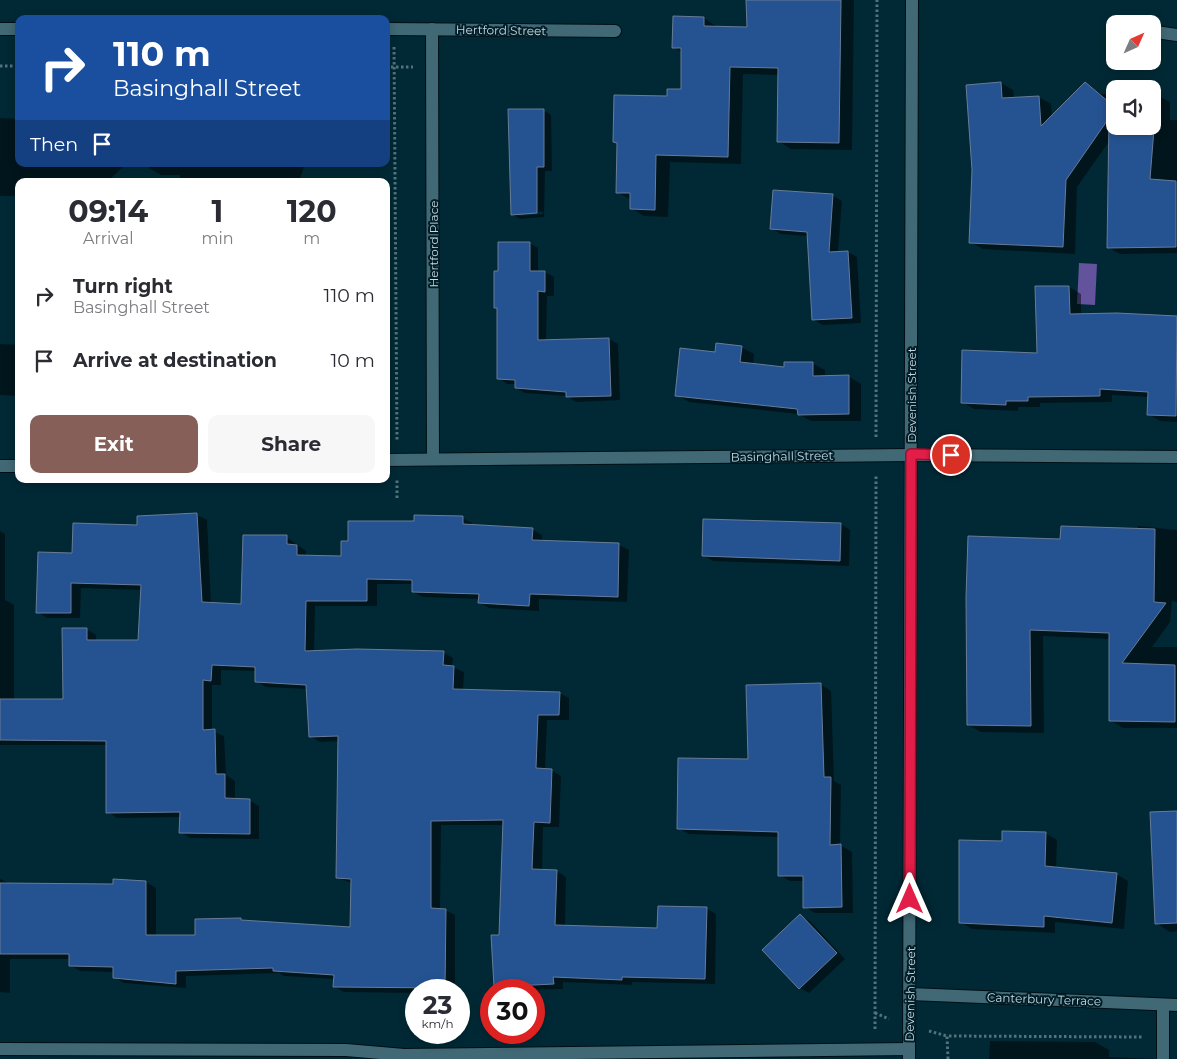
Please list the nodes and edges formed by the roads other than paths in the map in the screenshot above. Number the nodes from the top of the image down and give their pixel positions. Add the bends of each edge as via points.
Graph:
1 (912, 0) edge
2 (0, 29) edge
3 (15, 29) edge
4 (390, 29) edge
5 (432, 29) junction
6 (615, 31) dead end
7 (1161, 33) edge
8 (1177, 35) edge
9 (911, 454) junction
10 (1177, 457) edge
11 (433, 459) junction
12 (392, 460) edge
13 (0, 466) edge
14 (15, 466) edge
15 (910, 994) junction
16 (1163, 1004) junction
17 (1177, 1004) edge
18 (0, 1049) edge
19 (909, 1054) edge
20 (1163, 1059) edge

1 - 9 street, Devenish Street
2 - 3 street
4 - 5 street, Hertford Street
5 - 6 street, Hertford Street
5 - 11 street, Hertford Place
7 - 8 street
9 - 10 street, Basinghall Street
9 - 11 street, Basinghall Street
9 - 15 street, Devenish Street
11 - 12 street, Basinghall Street
13 - 14 street
15 - 16 street, Canterbury Terrace
15 - 19 street, Devenish Street
16 - 17 street, Canterbury Terrace
16 - 20 street
18 - 19 street via 346,1050 404,1055 875,1050

